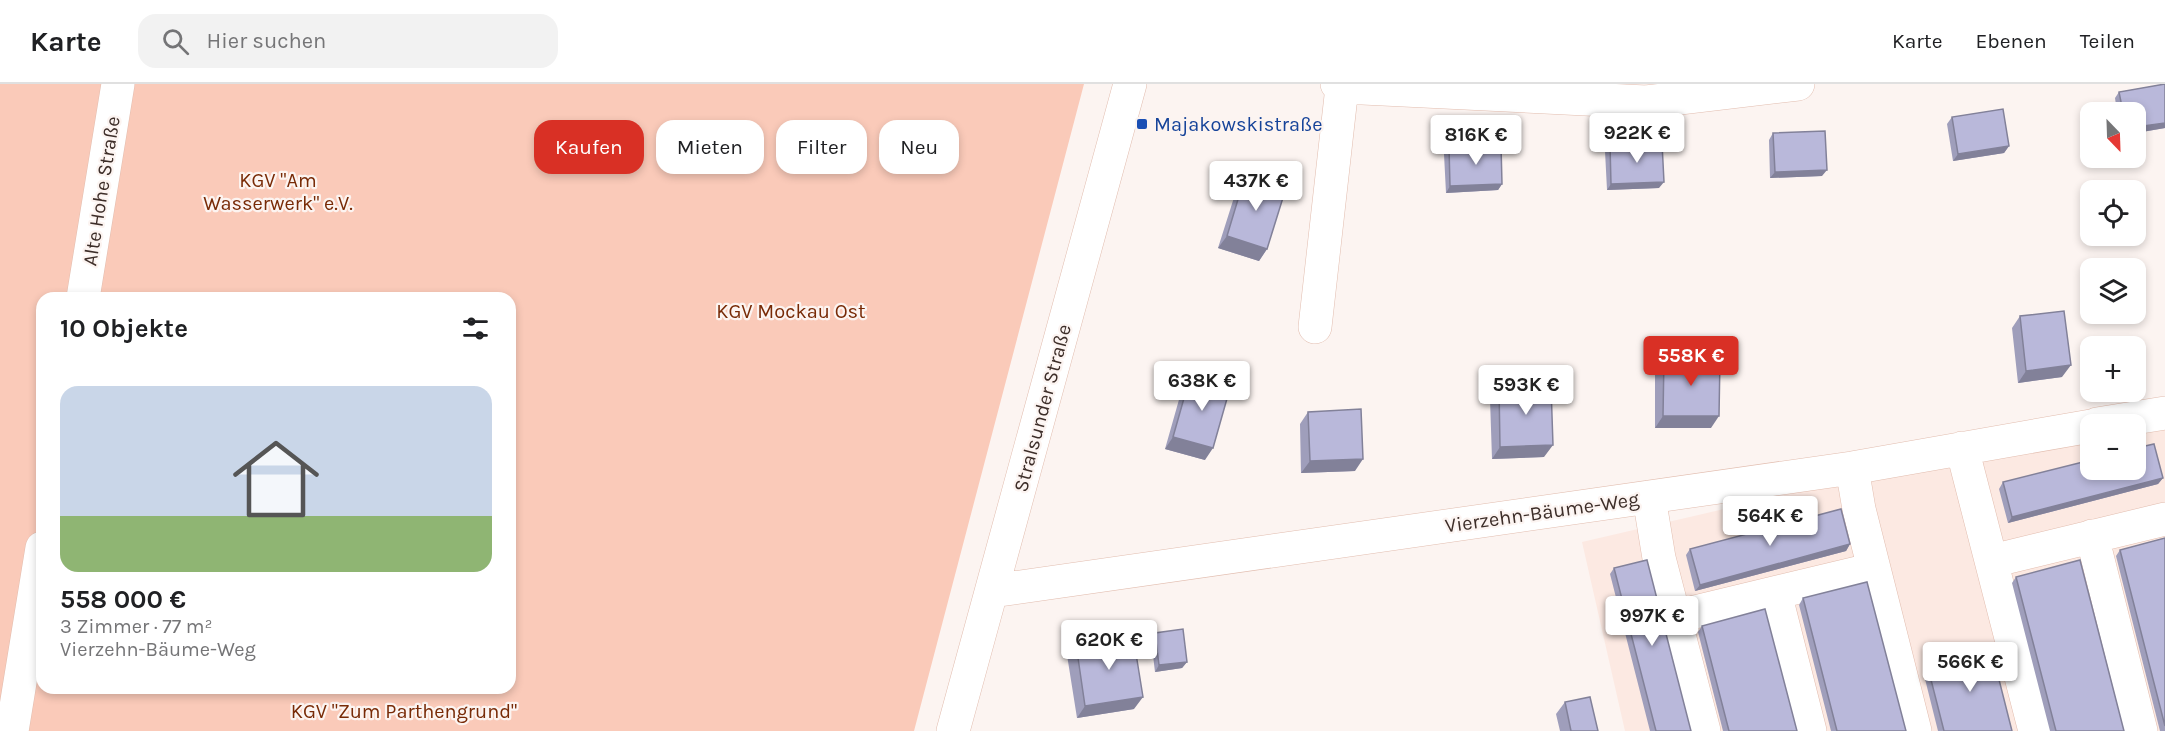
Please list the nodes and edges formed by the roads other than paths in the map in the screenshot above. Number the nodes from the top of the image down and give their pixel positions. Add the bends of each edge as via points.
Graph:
1 (118, 84) edge
2 (1130, 84) edge
3 (1798, 84) edge
4 (1339, 86) edge
5 (84, 292) edge
6 (1315, 327) dead end
7 (2164, 416) edge
8 (2146, 418) edge
9 (2080, 428) edge
10 (1962, 448) junction
11 (1852, 468) junction
12 (1649, 497) junction
13 (2165, 519) edge
14 (2092, 536) junction
15 (1992, 561) junction
16 (1874, 568) junction
17 (36, 585) edge
18 (992, 591) junction
19 (1775, 592) junction
20 (1674, 617) junction
21 (12, 731) edge
22 (953, 731) edge
23 (1704, 731) edge
24 (1810, 731) edge
25 (1915, 731) edge
26 (2035, 731) edge
27 (2141, 731) edge

1 - 5 street, Alte Hohe Straße
2 - 18 street, Stralsunder Straße
3 - 4 street via 1646,102
4 - 6 street
7 - 8 street
9 - 10 street, Vierzehn-Bäume-Weg
10 - 11 street, Vierzehn-Bäume-Weg
10 - 15 street
11 - 12 street, Vierzehn-Bäume-Weg
11 - 16 street
12 - 18 street, Vierzehn-Bäume-Weg
12 - 20 street
13 - 14 street
14 - 15 street
14 - 27 street
15 - 26 street
16 - 19 street
16 - 25 street
17 - 21 street
18 - 22 street, Stralsunder Straße
19 - 20 street
19 - 24 street
20 - 23 street

